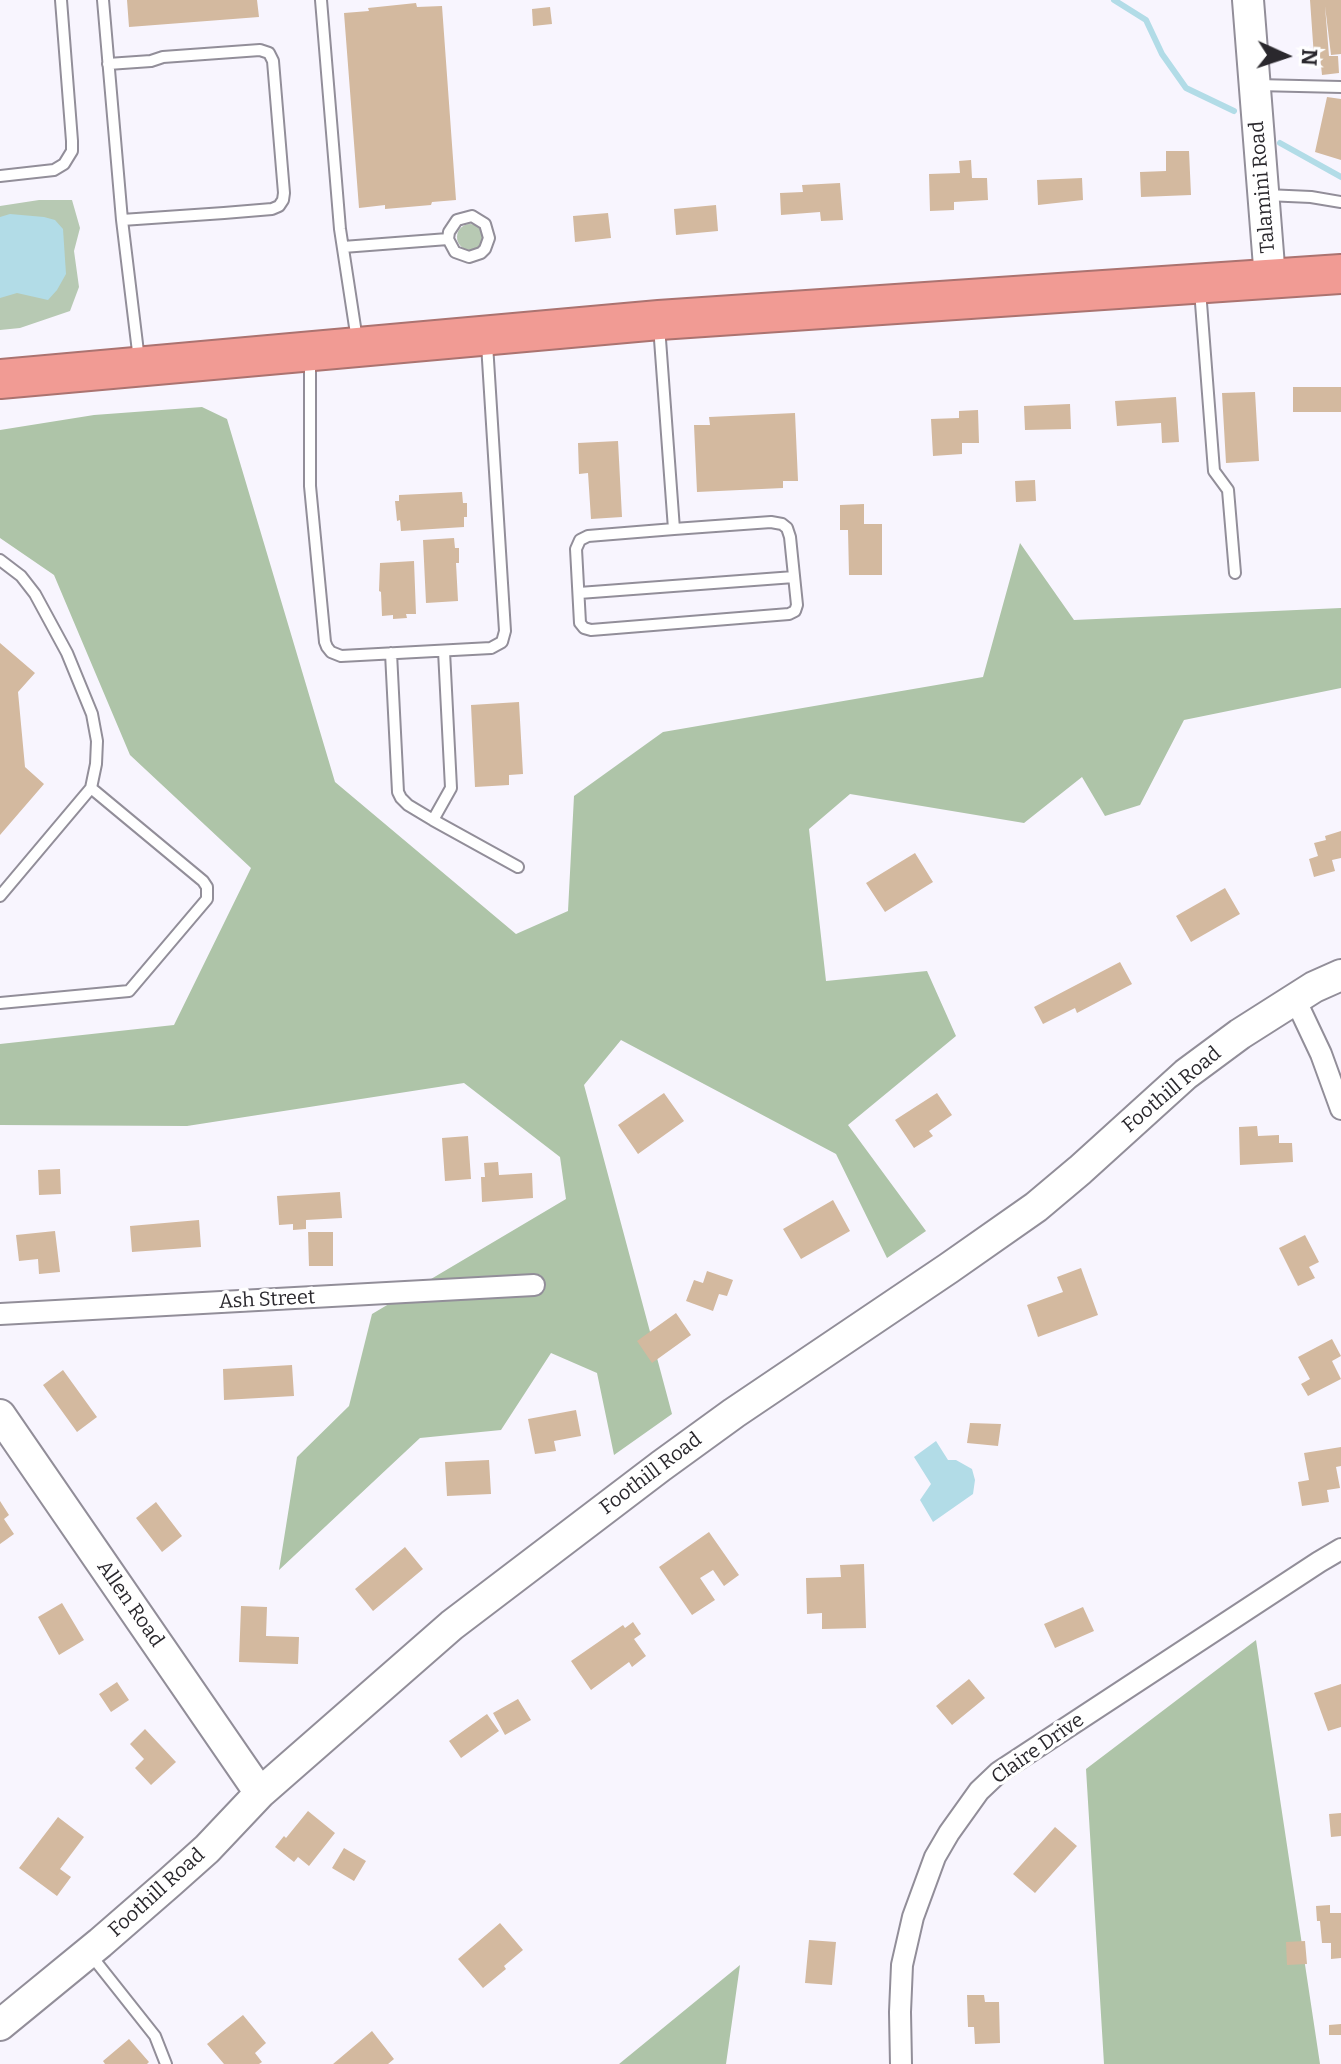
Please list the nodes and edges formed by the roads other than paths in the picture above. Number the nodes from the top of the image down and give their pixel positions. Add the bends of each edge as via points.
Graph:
1 (61, 0) edge
2 (103, 0) edge
3 (321, 0) edge
4 (1248, 0) edge
5 (108, 64) junction
6 (1255, 85) junction
7 (1341, 87) edge
8 (0, 176) edge
9 (1264, 195) junction
10 (1341, 202) edge
11 (122, 220) junction
12 (448, 239) junction
13 (343, 247) junction
14 (1341, 274) edge
15 (1270, 279) junction
16 (1199, 284) junction
17 (659, 320) junction
18 (486, 335) junction
19 (358, 347) junction
20 (309, 350) junction
21 (140, 366) junction
22 (0, 379) edge
23 (674, 529) junction
24 (0, 560) edge
25 (1235, 573) dead end
26 (794, 577) junction
27 (579, 593) junction
28 (444, 651) junction
29 (391, 653) junction
30 (91, 788) junction
31 (433, 820) junction
32 (518, 867) dead end
33 (0, 896) edge
34 (1341, 975) edge
35 (1295, 999) junction
36 (0, 1003) edge
37 (1341, 1109) edge
38 (534, 1285) dead end
39 (0, 1314) edge
40 (0, 1415) edge
41 (1341, 1549) edge
42 (260, 1793) junction
43 (89, 1953) junction
44 (0, 2025) edge
45 (165, 2063) edge
46 (901, 2064) edge

1 - 8 lane via 72,151 54,170
2 - 5 lane
3 - 13 lane
4 - 6 street, Talamini Road
5 - 11 lane
5 - 11 lane via 260,50 273,61 281,204 272,209
6 - 7 lane
6 - 9 street, Talamini Road
9 - 10 lane
9 - 15 street, Talamini Road
11 - 21 lane
12 - 12 lane via 455,252 469,257 481,253 489,238 485,224 472,216 457,220
12 - 13 lane
13 - 19 lane
14 - 15 highway
15 - 16 highway
16 - 17 highway
16 - 25 lane via 1214,471 1228,490
17 - 18 highway
17 - 23 lane
18 - 19 highway
18 - 28 lane via 505,637 496,647
19 - 20 highway
20 - 21 highway
20 - 29 lane via 310,486 325,642 341,656
21 - 22 highway
23 - 26 lane via 782,524 789,532
23 - 27 lane via 583,537 576,549
24 - 30 lane via 35,594 92,714 97,741
26 - 27 lane
26 - 27 lane via 797,605 792,614 591,630 580,623
28 - 29 lane
28 - 31 lane via 451,788
29 - 31 lane via 398,792
30 - 33 lane
30 - 36 lane via 203,881 207,899 129,991
31 - 32 lane
34 - 35 street, Foothill Road
35 - 37 street
35 - 42 street, Foothill Road via 1186,1074 1036,1207 734,1413 452,1625
38 - 39 street, Ash Street
40 - 42 street, Allen Road
41 - 46 street, Claire Drive via 999,1772 979,1791 935,1857 913,1917 902,1965
42 - 43 street, Foothill Road via 207,1849
43 - 44 street, Foothill Road
43 - 45 lane via 155,2036

